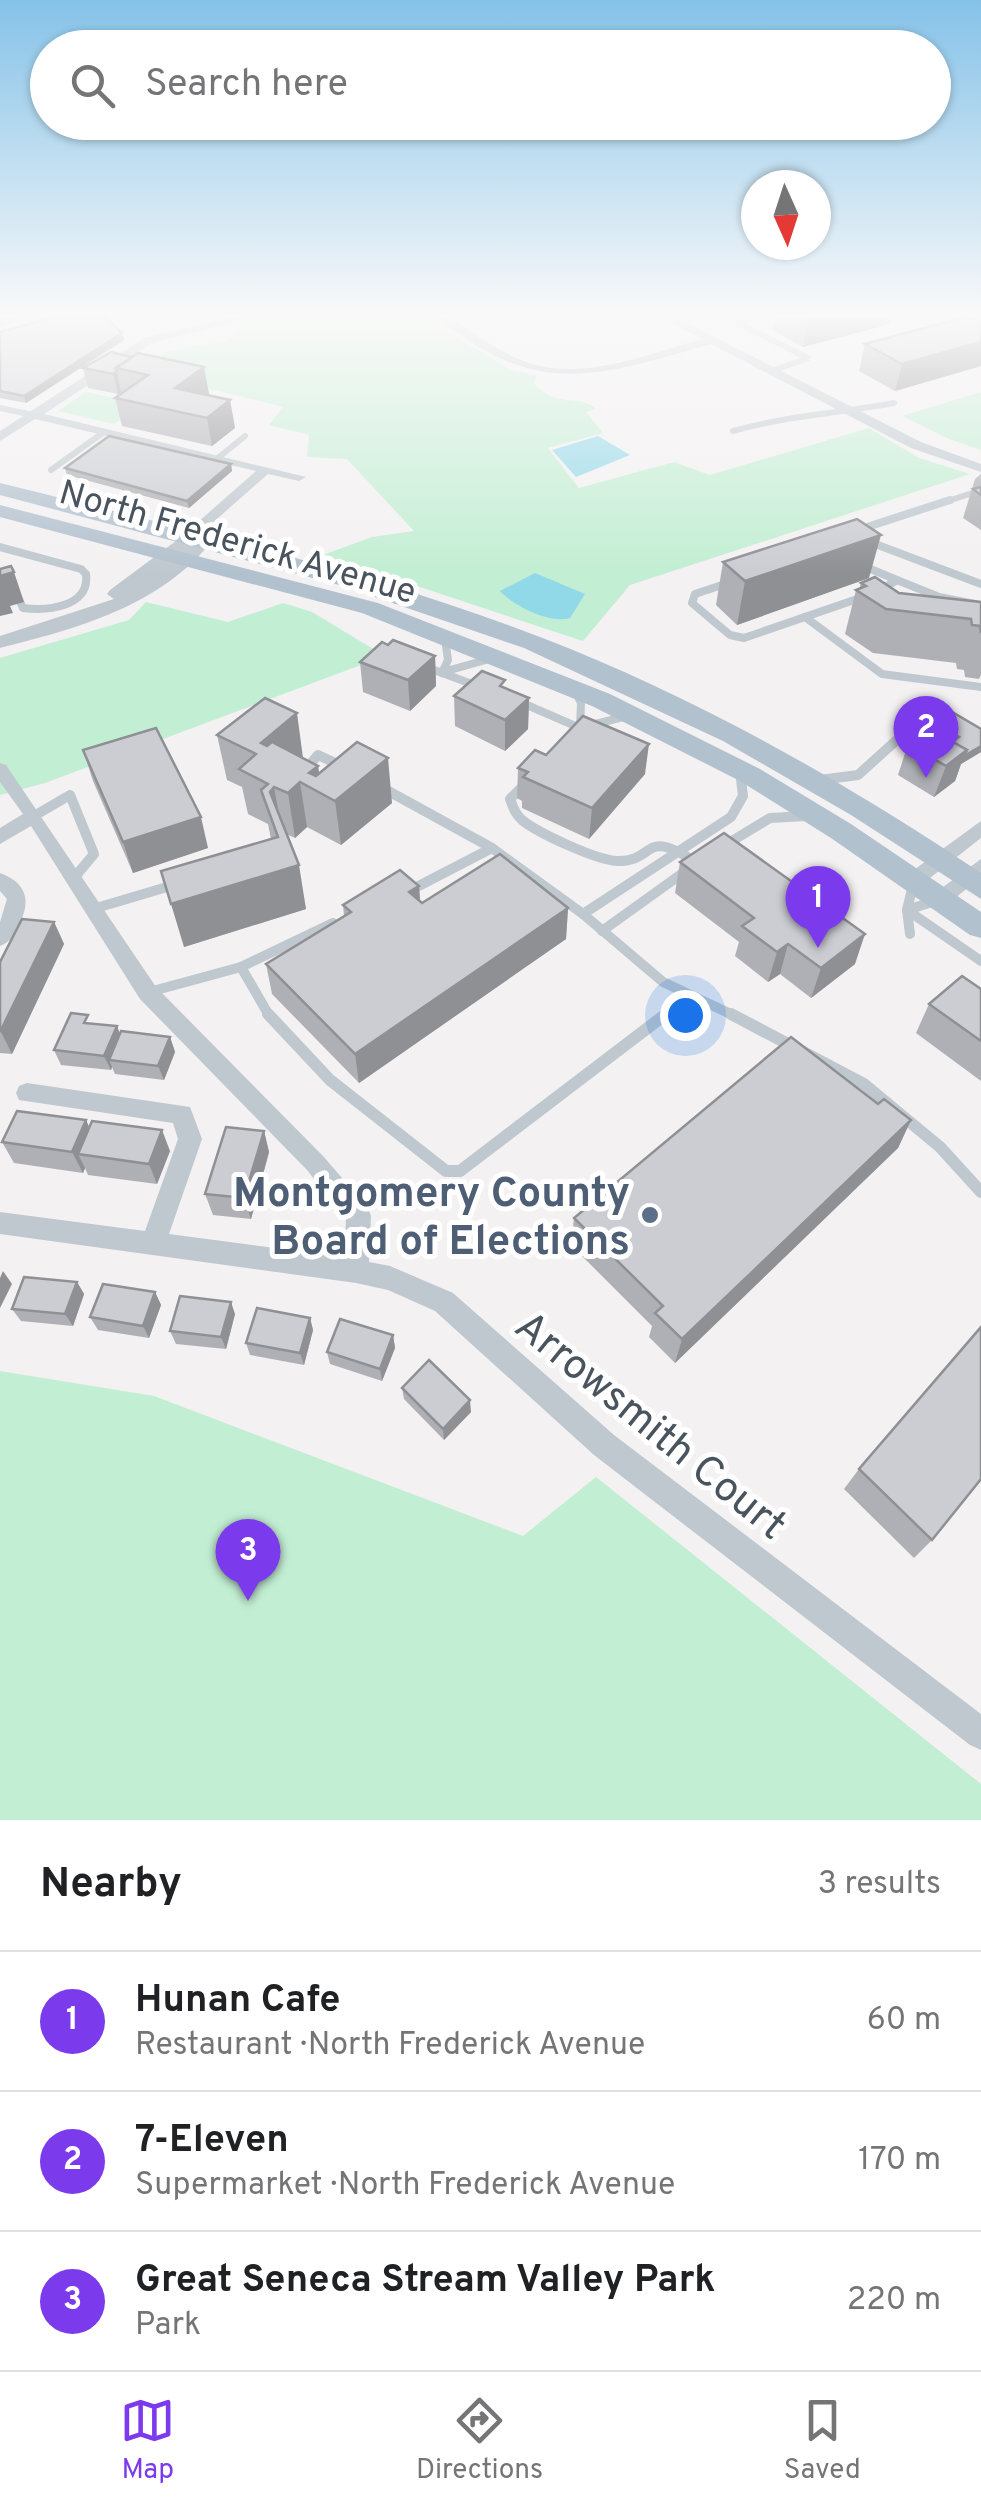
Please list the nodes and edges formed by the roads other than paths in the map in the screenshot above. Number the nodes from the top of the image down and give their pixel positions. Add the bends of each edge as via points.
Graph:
1 (53, 403) edge
2 (836, 403) edge
3 (856, 403) edge
4 (894, 403) dead end
5 (0, 408) edge
6 (848, 410) junction
7 (872, 410) junction
8 (33, 416) junction
9 (733, 431) dead end
10 (104, 432) junction
11 (0, 437) edge
12 (223, 438) dead end
13 (981, 458) edge
14 (64, 460) junction
15 (213, 462) junction
16 (80, 464) edge
17 (981, 468) edge
18 (51, 470) dead end
19 (273, 471) junction
20 (299, 477) dead end
21 (0, 489) edge
22 (981, 490) edge
23 (0, 511) edge
24 (0, 547) edge
25 (186, 548) junction
26 (848, 560) edge
27 (744, 577) edge
28 (897, 580) junction
29 (10, 582) edge
30 (981, 584) edge
31 (981, 606) edge
32 (805, 617) junction
33 (445, 638) junction
34 (0, 642) edge
35 (499, 659) junction
36 (415, 663) edge
37 (442, 672) junction
38 (981, 687) edge
39 (575, 690) junction
40 (492, 692) edge
41 (509, 698) edge
42 (631, 715) junction
43 (926, 722) edge
44 (580, 728) junction
45 (567, 742) edge
46 (0, 769) edge
47 (740, 770) junction
48 (858, 775) junction
49 (809, 780) junction
50 (528, 782) edge
51 (311, 784) edge
52 (855, 807) junction
53 (34, 816) junction
54 (816, 816) junction
55 (981, 828) edge
56 (0, 837) edge
57 (492, 848) junction
58 (679, 849) junction
59 (938, 859) junction
60 (698, 863) junction
61 (976, 877) edge
62 (74, 878) junction
63 (196, 878) edge
64 (0, 880) edge
65 (914, 880) junction
66 (400, 894) edge
67 (942, 898) junction
68 (92, 910) junction
69 (907, 910) junction
70 (582, 914) junction
71 (351, 916) edge
72 (981, 928) edge
73 (602, 931) junction
74 (910, 934) dead end
75 (0, 938) edge
76 (981, 961) edge
77 (241, 967) junction
78 (148, 993) junction
79 (690, 996) junction
80 (27, 1093) dead end
81 (981, 1192) edge
82 (0, 1223) edge
83 (153, 1243) junction
84 (356, 1271) junction
85 (981, 1734) edge

1 - 8 street
2 - 6 street
3 - 7 street
4 - 7 lane
5 - 8 lane
6 - 7 lane
6 - 9 lane
6 - 17 street
7 - 13 street
8 - 10 street
8 - 11 street
10 - 14 lane
10 - 15 street
12 - 15 lane via 242,439
14 - 16 lane
14 - 18 lane
15 - 19 street
19 - 20 street
19 - 25 street
21 - 25 main road, North Frederick Avenue
22 - 30 lane via 849,534
23 - 25 main road, North Frederick Avenue
24 - 29 lane via 85,571 87,588 81,596 34,610 23,608
25 - 33 main road, North Frederick Avenue
25 - 34 street via 139,596 111,611
25 - 49 main road, North Frederick Avenue via 362,584 518,638 658,700
26 - 28 lane
27 - 32 lane via 695,594 692,603 730,635 744,638
28 - 31 lane
28 - 32 lane
32 - 38 lane via 882,674
33 - 35 main road, North Frederick Avenue
33 - 37 lane
35 - 37 lane
35 - 39 main road, North Frederick Avenue
36 - 37 lane
37 - 40 lane
39 - 42 main road, North Frederick Avenue
39 - 44 lane
41 - 44 lane
42 - 44 lane
42 - 47 main road, North Frederick Avenue
43 - 48 lane via 918,720
44 - 45 lane
46 - 53 street
47 - 54 main road, North Frederick Avenue
47 - 58 lane via 742,806
48 - 49 lane
48 - 52 lane
49 - 52 main road, North Frederick Avenue
50 - 58 lane via 510,799 530,826 616,861 646,846
51 - 57 lane via 306,768 318,754
52 - 59 main road, North Frederick Avenue
53 - 56 street
53 - 62 street
53 - 62 lane via 70,795 94,854
54 - 60 lane via 770,818
54 - 65 main road, North Frederick Avenue
55 - 59 street
57 - 66 lane
57 - 70 lane
58 - 60 lane
58 - 70 lane
59 - 61 main road, North Frederick Avenue
59 - 65 street
60 - 73 lane
61 - 67 street
62 - 68 street
63 - 68 lane
64 - 75 street via 18,901
65 - 67 main road, North Frederick Avenue
65 - 69 lane
67 - 69 lane
67 - 72 main road, North Frederick Avenue
68 - 78 street
69 - 74 lane
69 - 76 lane
70 - 73 lane
71 - 77 lane
73 - 79 lane
77 - 78 lane
77 - 79 lane via 266,1013 349,1099 446,1170 460,1171
78 - 84 street via 316,1163 359,1216
79 - 81 lane via 864,1084 940,1146
80 - 83 street via 182,1114 190,1139
82 - 83 street, Arrowsmith Court
83 - 84 street, Arrowsmith Court
84 - 85 street, Arrowsmith Court via 444,1302 604,1445

